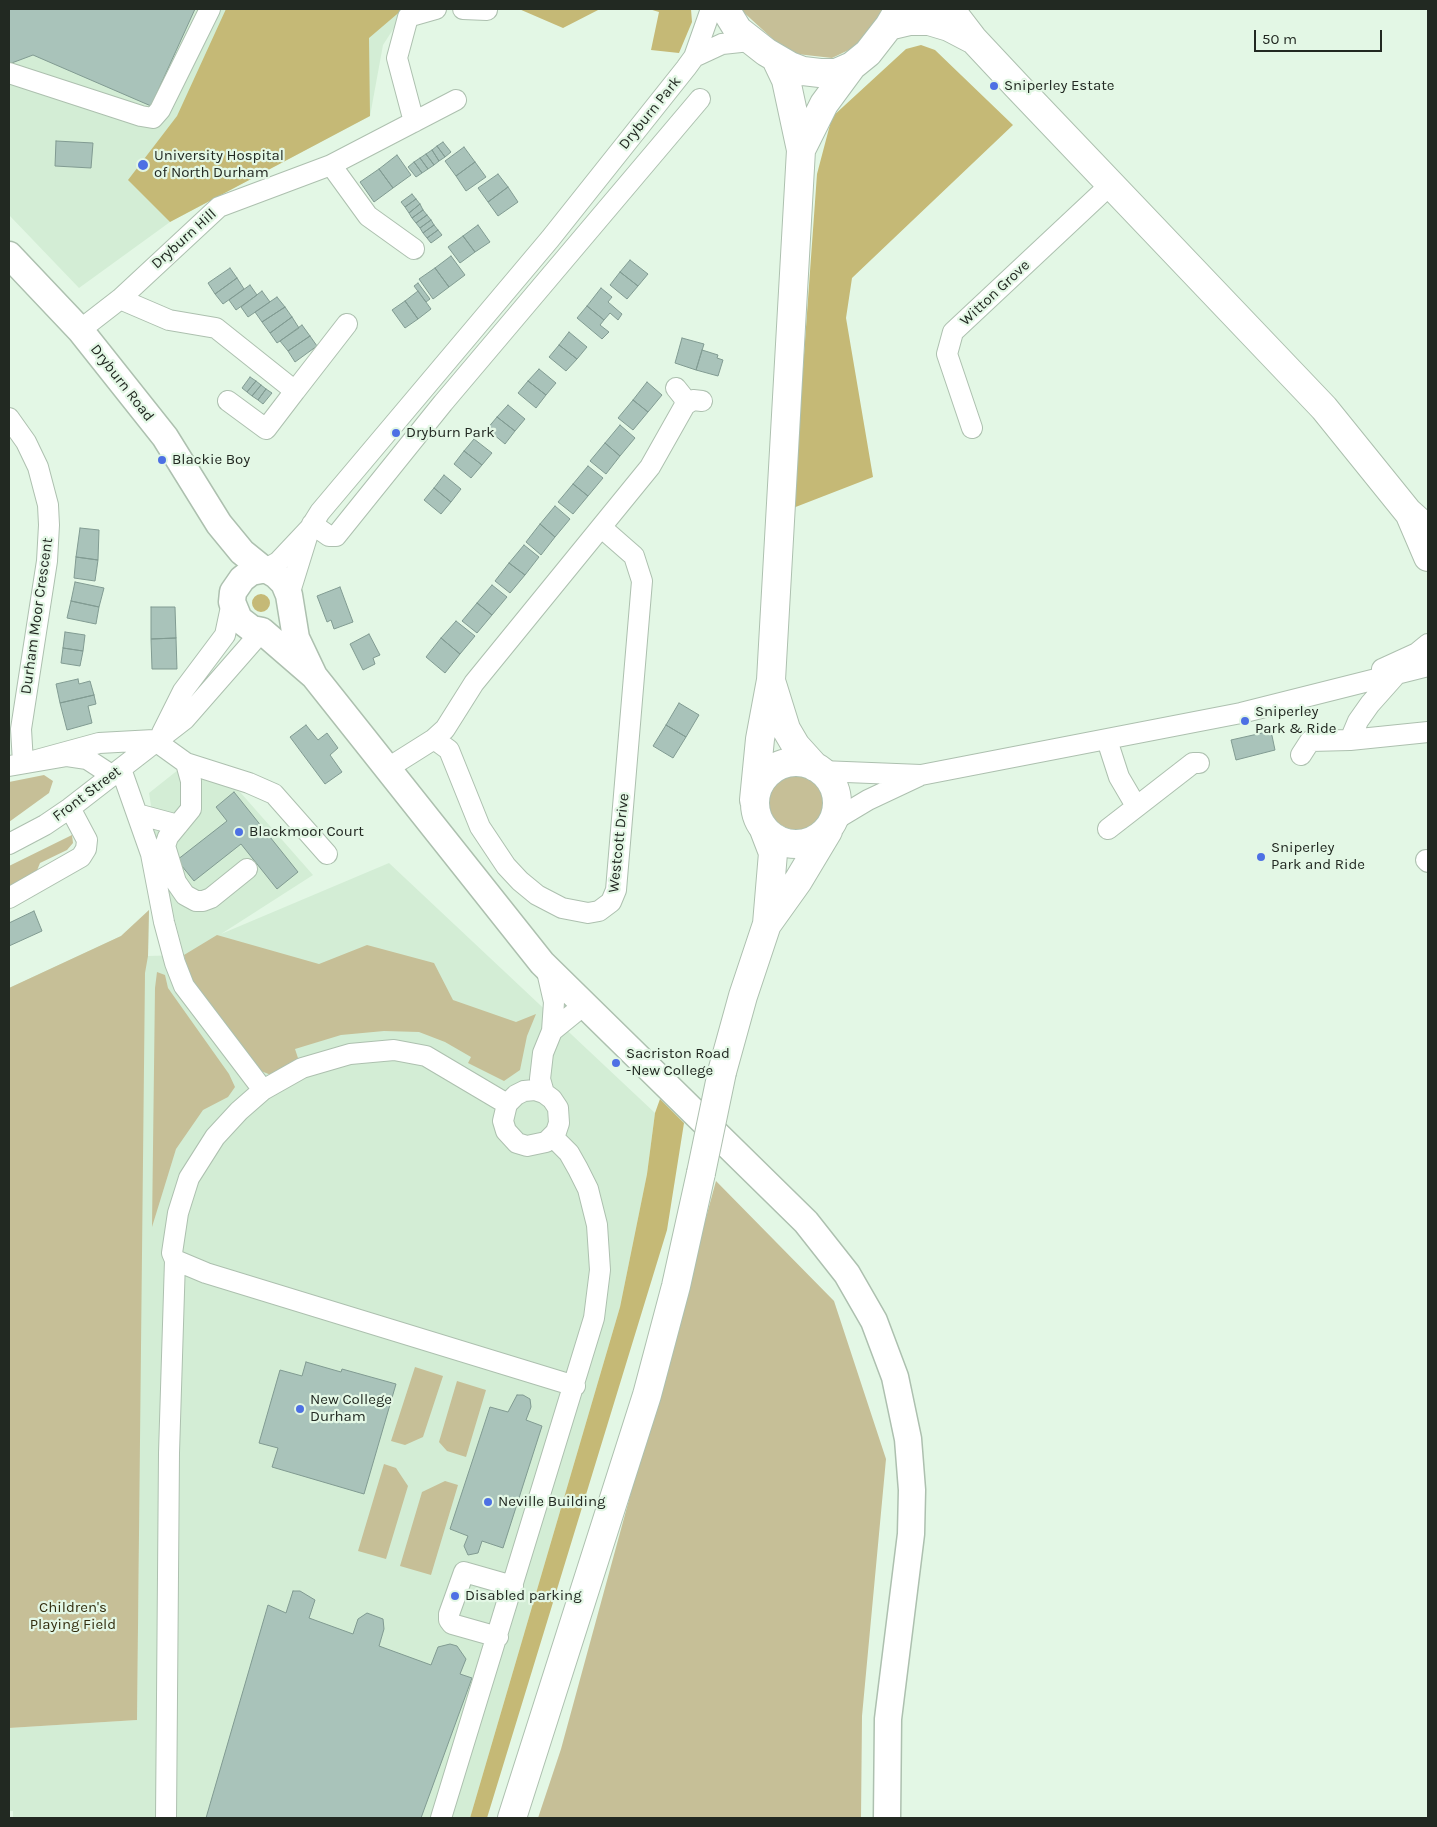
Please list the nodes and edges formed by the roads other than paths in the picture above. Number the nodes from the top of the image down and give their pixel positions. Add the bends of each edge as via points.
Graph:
1 (210, 9) edge
2 (436, 9) edge
3 (463, 9) edge
4 (712, 9) edge
5 (725, 9) edge
6 (950, 9) edge
7 (487, 10) dead end
8 (894, 18) edge
9 (973, 39) junction
10 (750, 41) junction
11 (694, 57) junction
12 (776, 58) junction
13 (852, 66) junction
14 (9, 73) edge
15 (700, 99) dead end
16 (456, 100) dead end
17 (414, 122) junction
18 (800, 150) junction
19 (332, 165) junction
20 (1110, 185) junction
21 (550, 239) junction
22 (414, 249) dead end
23 (9, 255) edge
24 (568, 256) junction
25 (120, 299) junction
26 (347, 324) dead end
27 (80, 330) junction
28 (424, 388) junction
29 (676, 388) dead end
30 (295, 391) junction
31 (228, 401) dead end
32 (443, 403) junction
33 (9, 418) edge
34 (972, 428) dead end
35 (1408, 512) junction
36 (220, 524) junction
37 (311, 526) junction
38 (602, 528) junction
39 (1428, 530) edge
40 (1428, 557) edge
41 (264, 569) junction
42 (233, 597) junction
43 (289, 599) junction
44 (262, 631) junction
45 (1428, 644) edge
46 (1428, 666) edge
47 (314, 676) junction
48 (1394, 676) junction
49 (771, 680) junction
50 (1327, 691) junction
51 (1428, 732) edge
52 (157, 738) junction
53 (434, 739) junction
54 (1107, 740) junction
55 (1350, 740) junction
56 (1301, 756) dead end
57 (22, 763) edge
58 (1199, 763) dead end
59 (186, 764) junction
60 (388, 768) junction
61 (818, 769) junction
62 (117, 772) junction
63 (921, 775) junction
64 (754, 800) junction
65 (1136, 806) junction
66 (70, 808) junction
67 (137, 814) junction
68 (832, 824) junction
69 (178, 825) junction
70 (763, 827) junction
71 (1108, 828) dead end
72 (9, 844) edge
73 (327, 854) dead end
74 (248, 869) dead end
75 (9, 898) edge
76 (767, 924) junction
77 (546, 967) junction
78 (584, 1005) junction
79 (552, 1031) junction
80 (263, 1090) junction
81 (544, 1093) junction
82 (507, 1104) junction
83 (553, 1136) junction
84 (175, 1260) junction
85 (575, 1386) junction
86 (513, 1586) junction
87 (498, 1638) junction
88 (166, 1818) edge
89 (442, 1818) edge
90 (512, 1818) edge
91 (887, 1818) edge

1 - 14 street via 153,118
2 - 17 street via 408,17 397,58
3 - 7 street
4 - 11 street, Dryburn Park
5 - 10 highway via 738,30
6 - 9 highway
8 - 9 highway via 929,21
8 - 13 highway via 868,53
9 - 20 highway
10 - 11 street, Dryburn Park via 722,44
10 - 12 highway
11 - 21 street, Dryburn Park
12 - 13 highway via 803,71 820,73
12 - 18 highway via 786,80
13 - 18 highway via 824,104
15 - 24 street, Dryburn Park
16 - 17 street, Dryburn Hill
17 - 19 street, Dryburn Hill
18 - 49 highway
19 - 22 street via 368,216
19 - 25 street, Dryburn Hill via 219,207
20 - 34 street, Witton Grove via 953,332 947,354
20 - 35 highway via 1324,408
21 - 24 street
21 - 28 street, Dryburn Park
23 - 27 main road, Dryburn Road
24 - 32 street, Dryburn Park
25 - 27 street, Dryburn Hill
25 - 30 street via 169,320 216,328
26 - 30 street
27 - 36 main road, Dryburn Road via 165,438
28 - 32 street
28 - 37 street, Dryburn Park
29 - 38 street via 684,398 694,403
30 - 31 street via 266,429
32 - 37 street, Dryburn Park via 336,536 329,536
33 - 57 street, Durham Moor Crescent via 26,442 38,468 48,505 49,524 47,561 21,729
35 - 39 highway
35 - 40 highway
36 - 41 main road, Dryburn Road via 242,552
36 - 42 main road, Dryburn Road via 233,568
37 - 41 street, Dryburn Park via 278,562
37 - 43 street, Dryburn Park
38 - 53 street via 474,683 445,729
38 - 53 street, Westcott Drive via 634,556 642,581 616,890 611,902 598,912 562,908 537,896 520,881 480,827 449,750
41 - 42 main road via 251,572 242,579
41 - 43 main road via 281,579
42 - 44 main road via 239,619 252,629
42 - 52 street, Front Street via 225,635 183,691
43 - 44 main road via 283,617
43 - 47 main road via 296,638
44 - 47 main road
44 - 52 street, Front Street via 191,712
45 - 50 street via 1394,664
46 - 48 street
47 - 60 main road
48 - 50 street
48 - 55 street via 1370,704
49 - 61 highway via 786,729 796,746
49 - 64 highway via 760,739
50 - 54 street via 1241,713
51 - 55 street
52 - 57 street via 99,743
52 - 59 street
52 - 62 street, Front Street
53 - 60 street
54 - 63 street
54 - 65 street via 1119,777
55 - 56 street via 1310,741
57 - 62 street via 77,757
58 - 65 street via 1193,763
59 - 69 street via 191,781 191,809
59 - 73 street via 274,794
60 - 77 main road
61 - 63 street
61 - 64 highway via 798,762 785,764 769,773 759,784
61 - 68 highway via 832,782 837,795 838,811
62 - 66 street, Front Street
62 - 67 street
63 - 68 street via 868,800
64 - 70 highway
65 - 71 street
66 - 72 street, Front Street
66 - 75 street via 86,840 86,849 81,857
67 - 69 street
67 - 80 street via 151,854 170,946 184,986
68 - 70 highway via 817,839 803,844 781,842
68 - 76 highway via 798,881
69 - 74 street via 165,846 176,882 185,895 196,901 211,898
70 - 76 highway via 773,853
76 - 90 highway, bridge via 722,1072 674,1294 647,1395
77 - 78 main road
77 - 79 street via 554,1002
78 - 79 street
78 - 91 main road via 806,1222 847,1274 874,1321 895,1377 908,1439 912,1534 888,1719
79 - 81 street via 541,1066
80 - 82 street via 315,1064 350,1054 394,1050 426,1056
80 - 84 street via 215,1137 189,1178 178,1213 172,1253
81 - 82 street via 524,1091
81 - 83 street via 552,1099 560,1114
82 - 83 street via 503,1121 506,1131 517,1143 536,1146
83 - 85 street via 569,1153 588,1190 600,1245 594,1318
84 - 85 street via 214,1276
84 - 88 street via 169,1453
85 - 86 street
86 - 87 street
86 - 87 street via 464,1572 449,1614 452,1624
87 - 89 street

